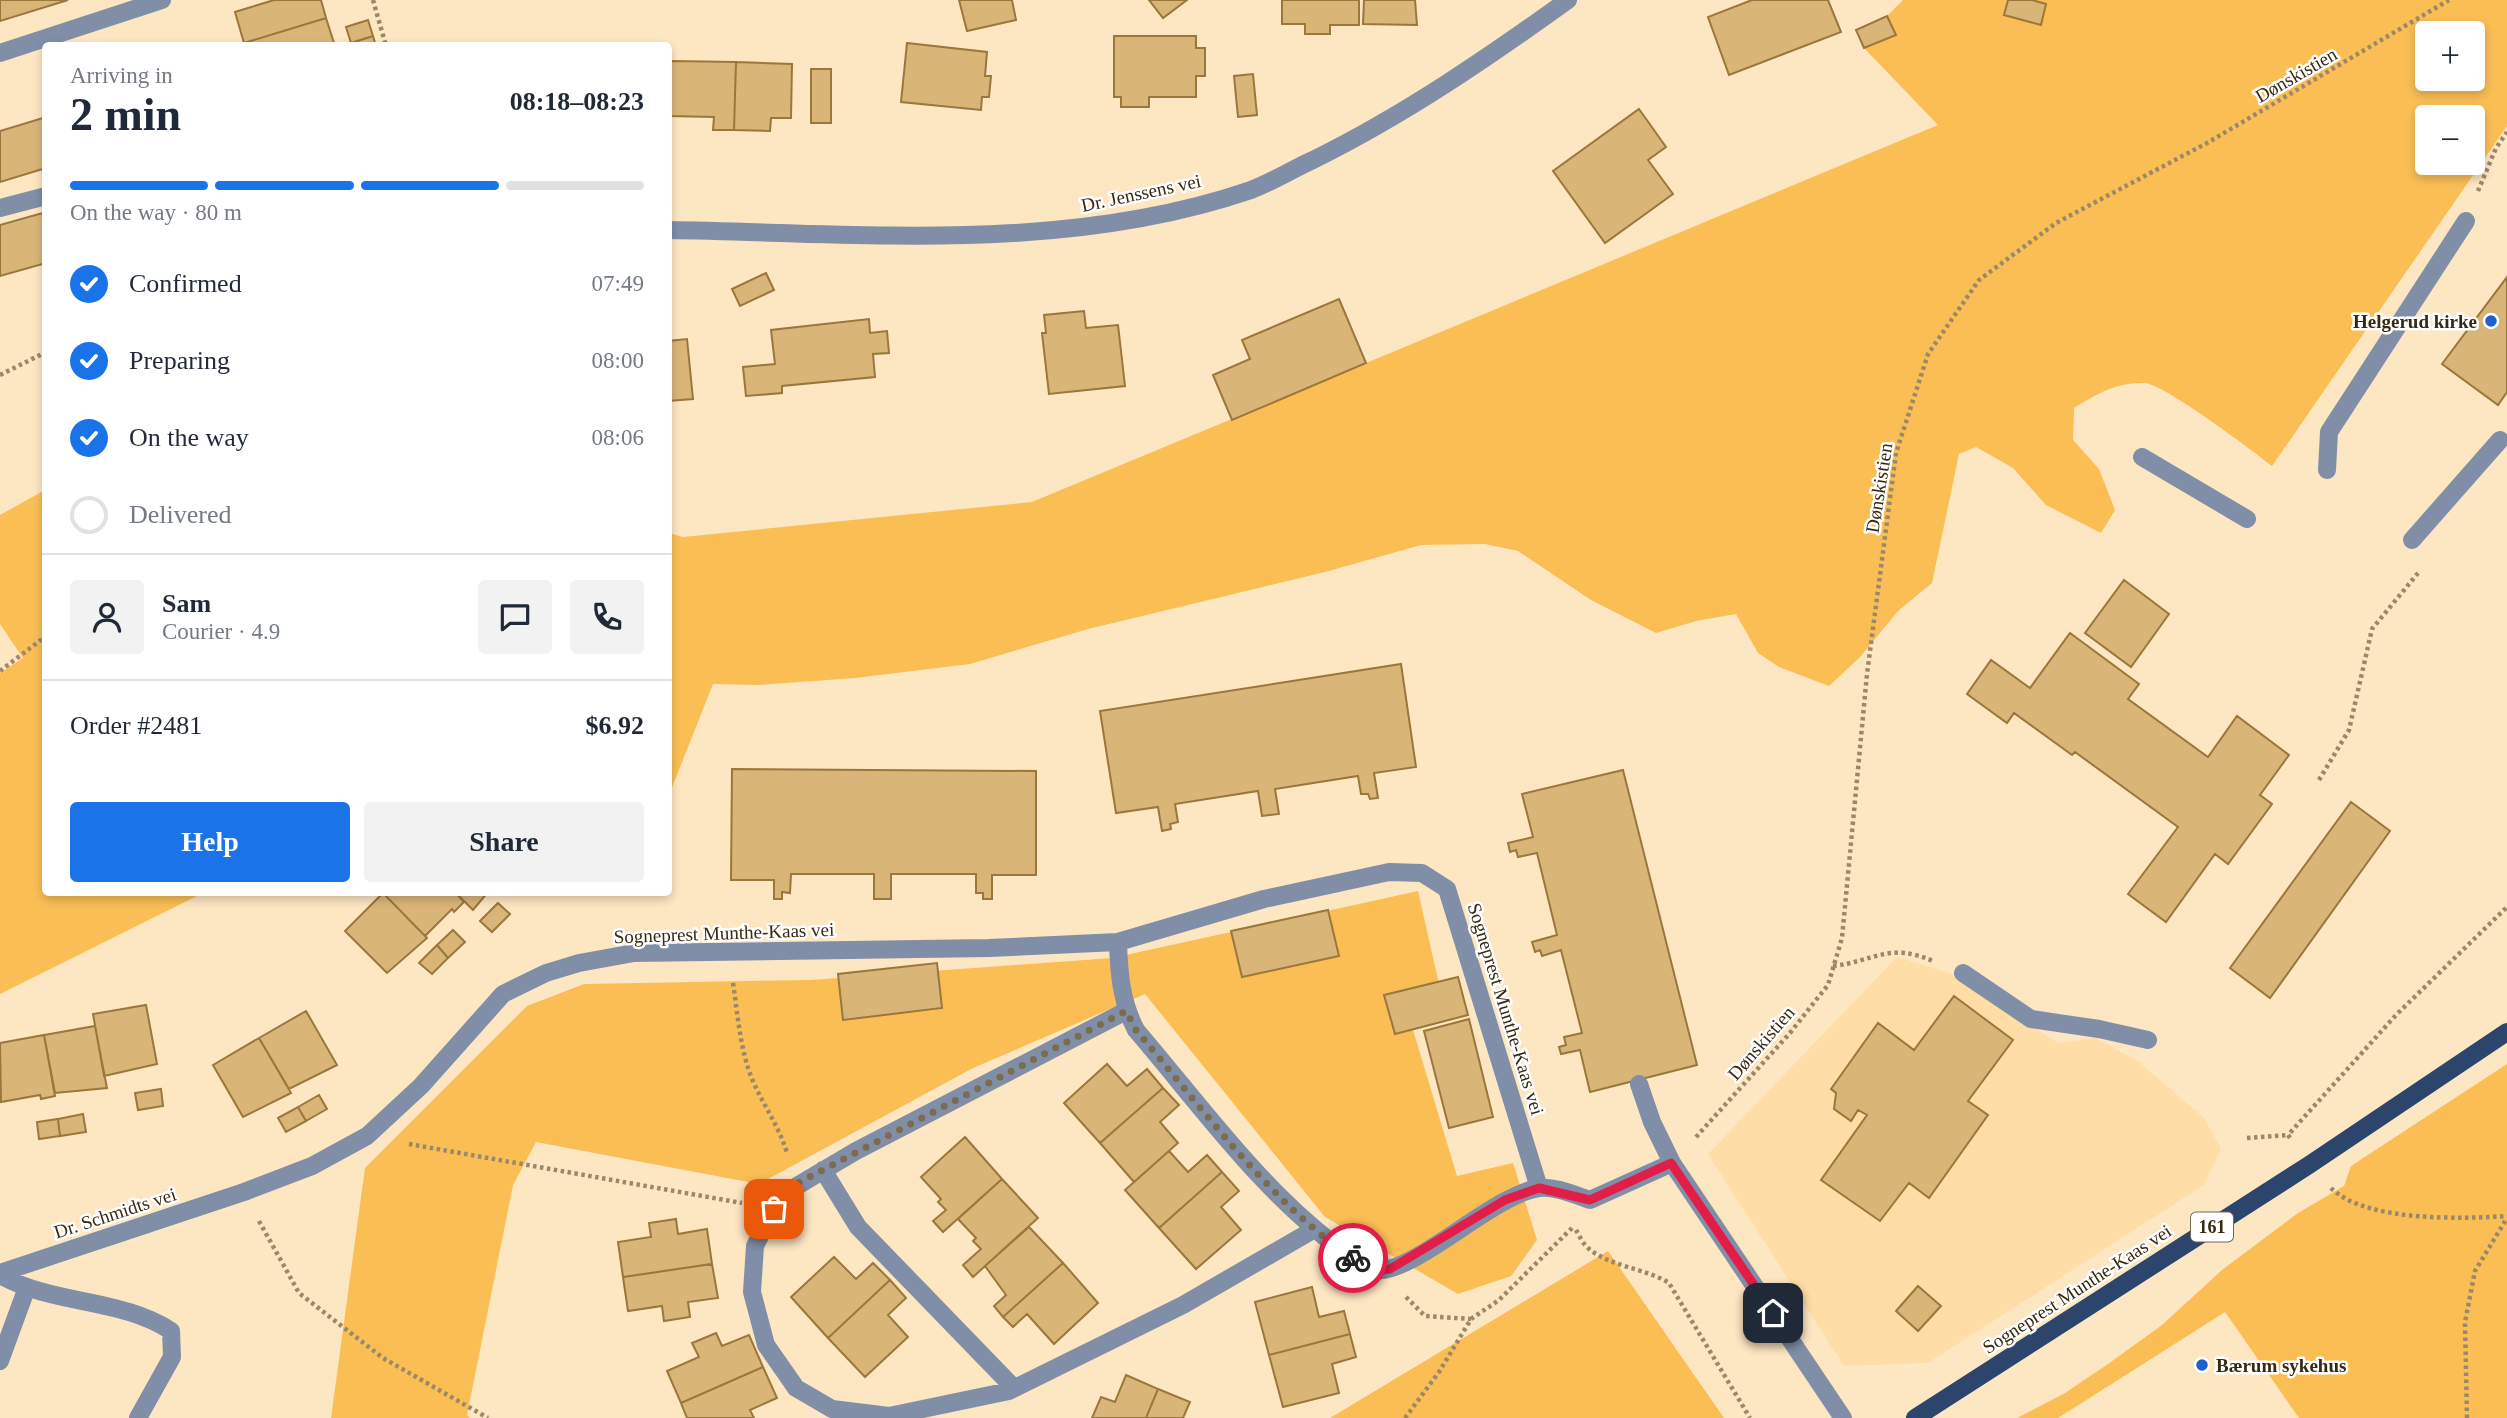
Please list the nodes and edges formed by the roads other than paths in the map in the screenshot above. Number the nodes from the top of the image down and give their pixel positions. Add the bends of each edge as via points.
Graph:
1 (162, 0) edge
2 (1568, 0) edge
3 (0, 53) edge
4 (42, 197) edge
5 (0, 208) edge
6 (2466, 220) road end
7 (672, 230) edge
8 (2500, 440) dead end
9 (2142, 457) dead end
10 (2327, 470) dead end
11 (2247, 519) dead end
12 (2412, 540) dead end
13 (1118, 942) junction
14 (1963, 974) road end
15 (1126, 1011) junction
16 (2507, 1032) edge
17 (2148, 1040) dead end
18 (1639, 1084) dead end
19 (1671, 1163) junction
20 (823, 1170) junction
21 (1539, 1188) junction
22 (244, 1192) joint
23 (1313, 1230) junction
24 (0, 1274) edge
25 (26, 1290) junction
26 (0, 1361) edge
27 (1014, 1388) junction
28 (138, 1418) edge
29 (1843, 1418) edge
30 (1915, 1418) edge

1 - 3 street
2 - 7 street, Dr. Jenssens vei via 1378,127 1252,189 1133,220 1037,233
4 - 5 street
6 - 10 street via 2329,432
8 - 12 street
9 - 11 street
13 - 15 street
13 - 21 street, Sogneprest Munthe-Kaas vei via 1264,899 1390,872 1422,873 1447,889
13 - 22 street, Sogneprest Munthe-Kaas vei via 634,953 579,962 503,994 421,1086 367,1136 312,1166
14 - 17 street via 2031,1019
15 - 20 street
15 - 23 street via 1153,1050
16 - 30 main road, Sogneprest Munthe-Kaas vei / 161
18 - 19 street
19 - 21 street via 1590,1200
19 - 29 street
20 - 27 street via 858,1227
20 - 27 street via 780,1196 755,1246 752,1292 766,1345 796,1388 832,1409 889,1416
21 - 23 street via 1505,1200 1390,1269 1373,1270
22 - 24 street, Dr. Schmidts vei
23 - 27 street via 1183,1305
24 - 25 street
25 - 26 street
25 - 28 street via 152,1318 172,1331 172,1357

